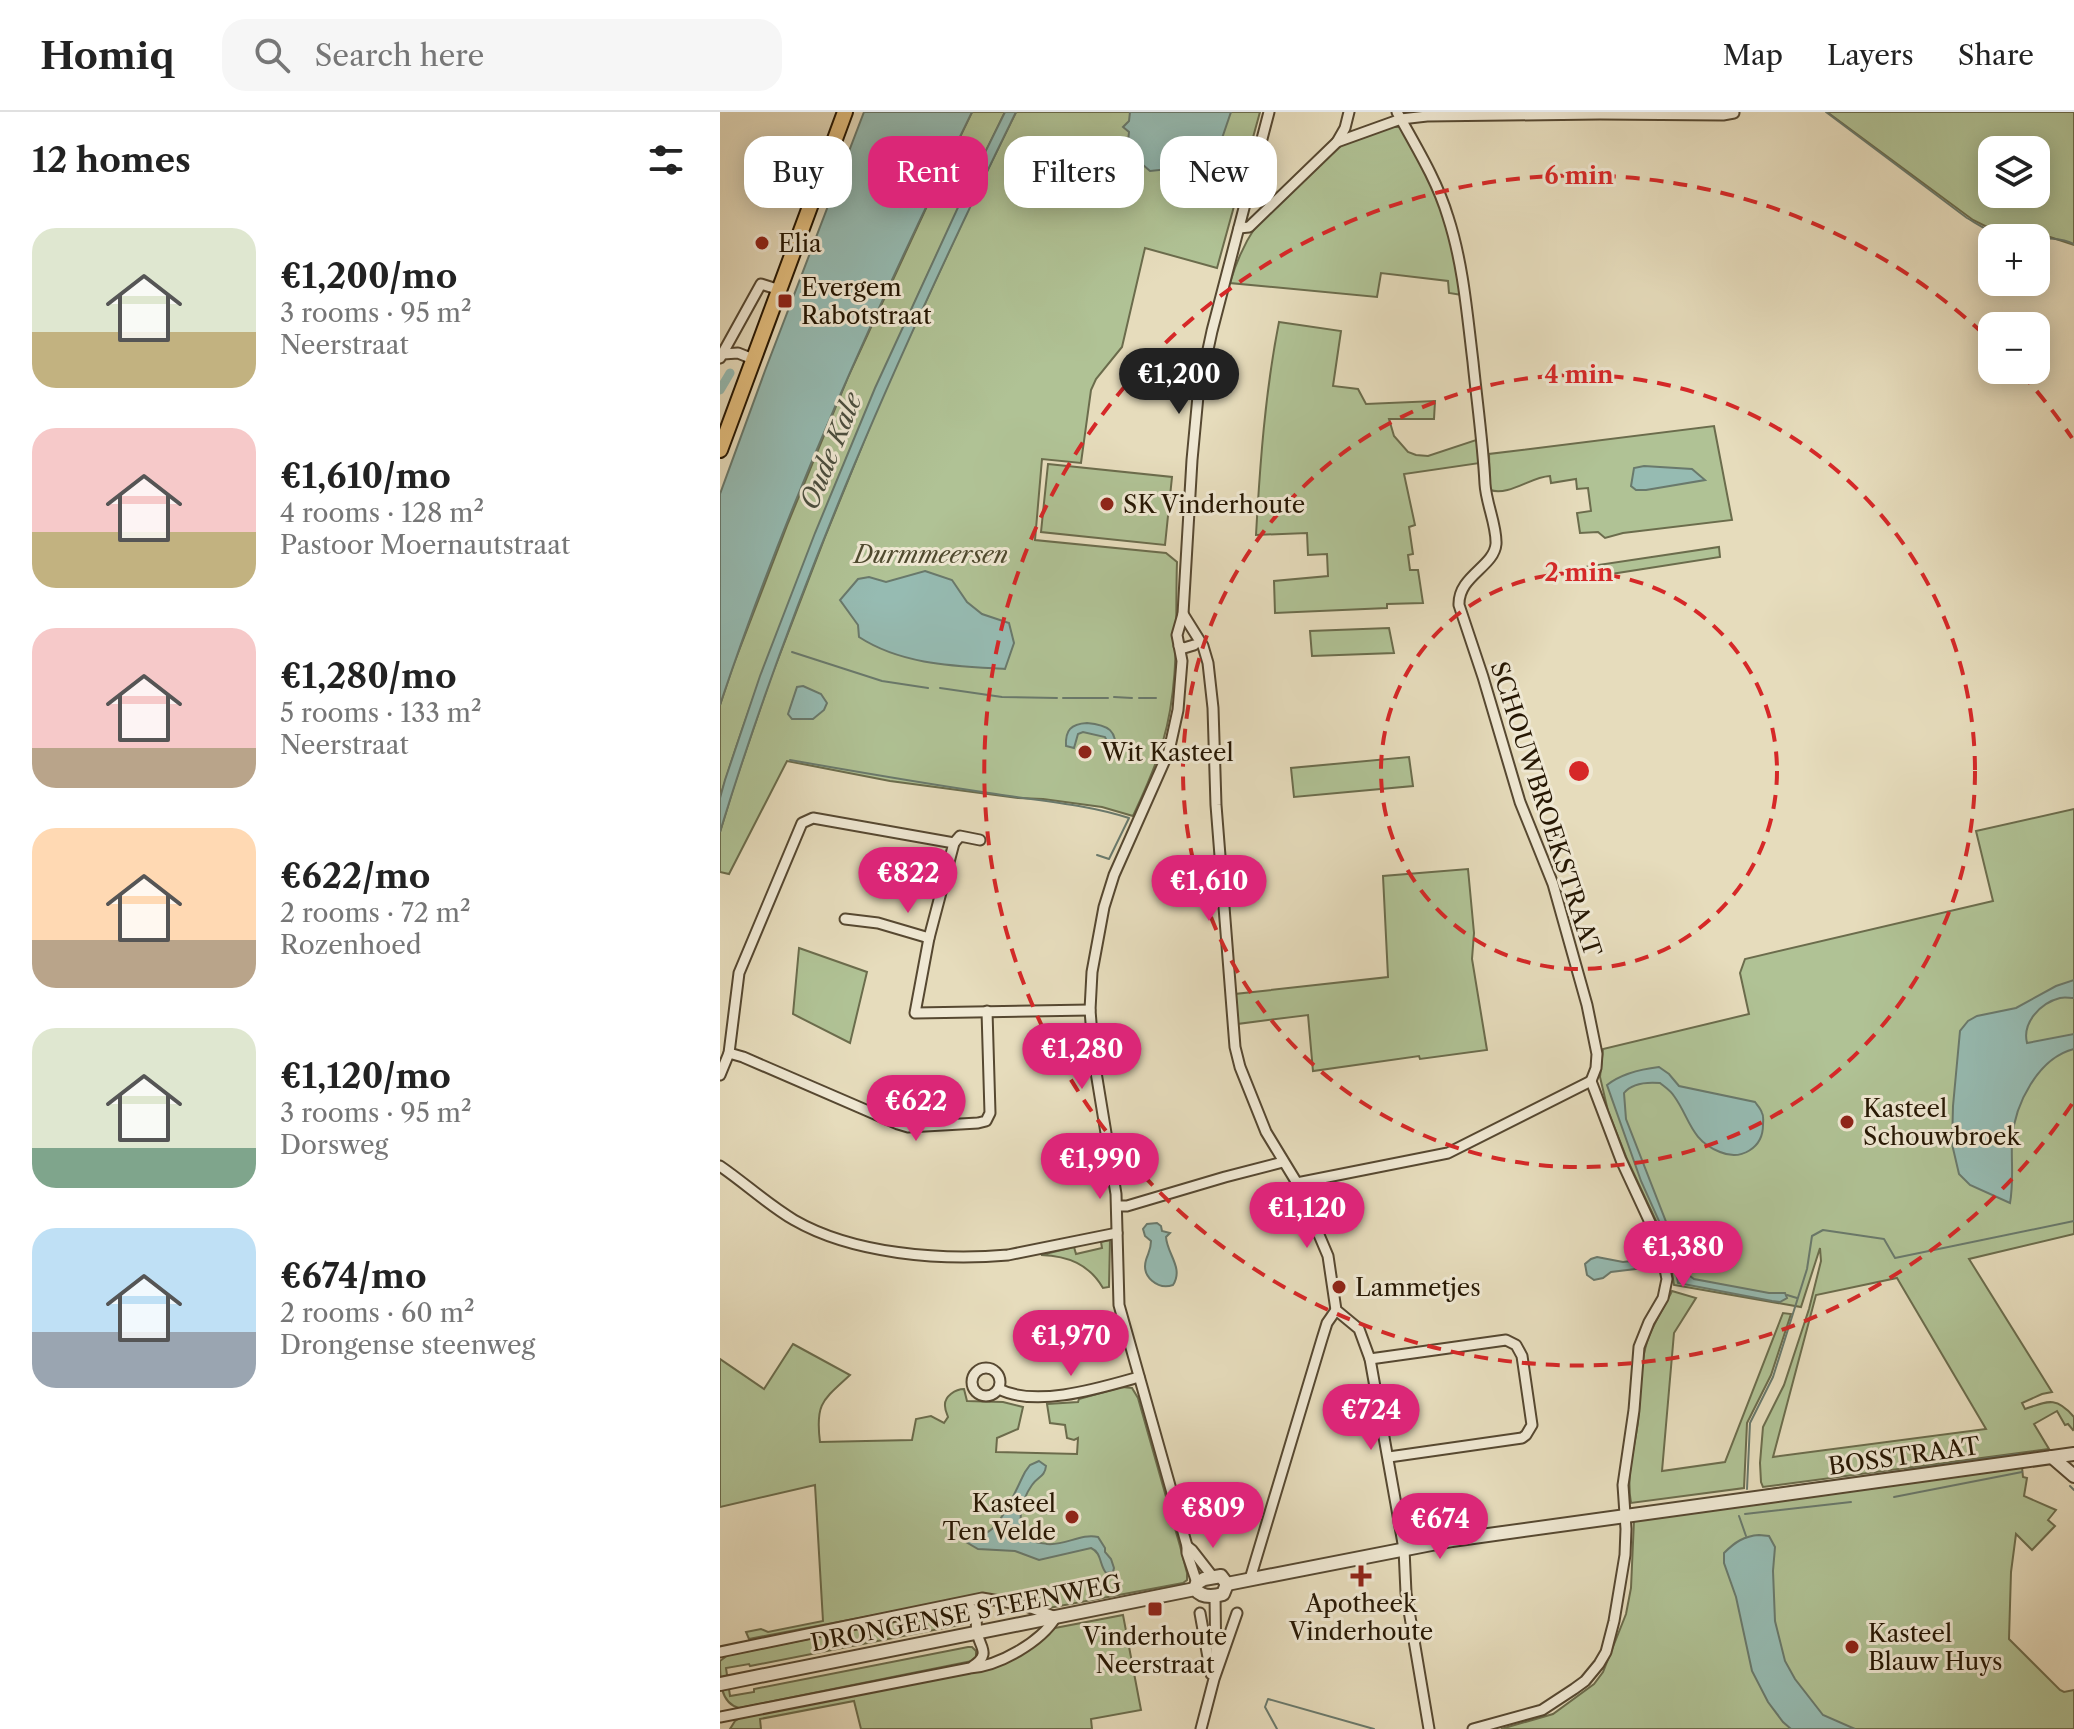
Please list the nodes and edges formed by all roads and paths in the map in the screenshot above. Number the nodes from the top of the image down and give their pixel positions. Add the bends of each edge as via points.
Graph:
1 (845, 112) edge
2 (1269, 112) edge
3 (1349, 112) edge
4 (1734, 113) edge
5 (1399, 116) edge
6 (1337, 142) junction
7 (1239, 228) junction
8 (780, 290) junction
9 (722, 356) edge
10 (751, 366) junction
11 (720, 450) edge
12 (1185, 628) junction
13 (1189, 644) junction
14 (980, 840) dead end
15 (954, 843) junction
16 (845, 919) dead end
17 (929, 938) junction
18 (1090, 1010) junction
19 (987, 1011) junction
20 (729, 1053) junction
21 (720, 1075) edge
22 (1591, 1081) junction
23 (1283, 1162) junction
24 (720, 1166) edge
25 (1297, 1183) junction
26 (1117, 1206) junction
27 (1117, 1233) junction
28 (1336, 1310) junction
29 (1370, 1359) junction
30 (1139, 1377) junction
31 (999, 1389) dead end
32 (2074, 1454) edge
33 (1389, 1457) junction
34 (2052, 1457) junction
35 (2074, 1476) edge
36 (1625, 1515) junction
37 (1187, 1546) junction
38 (1404, 1549) junction
39 (1213, 1577) junction
40 (1250, 1579) junction
41 (1227, 1584) junction
42 (1196, 1586) junction
43 (1215, 1596) junction
44 (958, 1604) junction
45 (1200, 1613) dead end
46 (1237, 1613) dead end
47 (1056, 1617) junction
48 (977, 1633) junction
49 (720, 1652) edge
50 (970, 1668) junction
51 (1214, 1680) junction
52 (720, 1684) edge
53 (720, 1717) edge
54 (1201, 1729) edge
55 (1429, 1729) edge
56 (1473, 1729) edge

1 - 8 main road
2 - 7 street
3 - 6 street
4 - 5 street
5 - 6 street
5 - 22 street, SCHOUWBROEKSTRAAT via 1444,204 1455,245 1496,539 1491,555 1460,592 1459,605 1520,802 1553,884 1587,1005 1597,1054
6 - 7 street via 1249,227
7 - 12 street via 1198,396 1180,620
8 - 9 street via 761,284
8 - 10 main road
9 - 10 street via 738,353
10 - 11 main road
12 - 13 street
12 - 13 street via 1177,635
13 - 18 street via 1169,751 1104,907
13 - 23 street via 1208,663 1235,1047 1254,1105
14 - 15 street via 960,836
15 - 17 street
15 - 20 street via 813,818 802,823 739,973
16 - 17 street
17 - 19 street via 915,1013
18 - 19 street
18 - 26 street
19 - 20 street via 991,1103 986,1121 978,1123 908,1127
20 - 21 street
22 - 25 street via 1448,1153
22 - 36 street, SCHOUWBROEKSTRAAT via 1660,1244 1667,1279 1639,1347 1623,1485
23 - 25 street
23 - 26 street
24 - 27 street via 797,1221 836,1239 882,1250 991,1257
25 - 28 street via 1328,1256
26 - 27 street
27 - 30 street via 1119,1305
28 - 29 street via 1359,1329
28 - 40 street via 1327,1323
29 - 33 street
29 - 33 street via 1506,1340 1522,1356 1532,1425 1526,1435
30 - 31 street via 1072,1395 1010,1395
30 - 37 street
32 - 34 street, BOSSTRAAT
33 - 38 street
34 - 35 street
34 - 36 street, BOSSTRAAT
36 - 38 street
36 - 56 street, SCHOUWBROEKSTRAAT via 1616,1612 1599,1664 1550,1706
37 - 39 street
37 - 42 street
38 - 40 street
38 - 55 street via 1406,1593
39 - 41 street via 1221,1576
39 - 42 street, DRONGENSE STEENWEG
40 - 41 street
41 - 43 street via 1223,1594
42 - 43 street via 1203,1596
42 - 47 street, DRONGENSE STEENWEG
43 - 51 street
44 - 47 street via 1000,1600
44 - 48 street via 975,1611
44 - 49 street
45 - 51 street
46 - 51 street
47 - 48 street, DRONGENSE STEENWEG
47 - 50 street via 1006,1658
48 - 50 street via 983,1654
48 - 52 street, DRONGENSE STEENWEG
50 - 53 street
51 - 54 street

